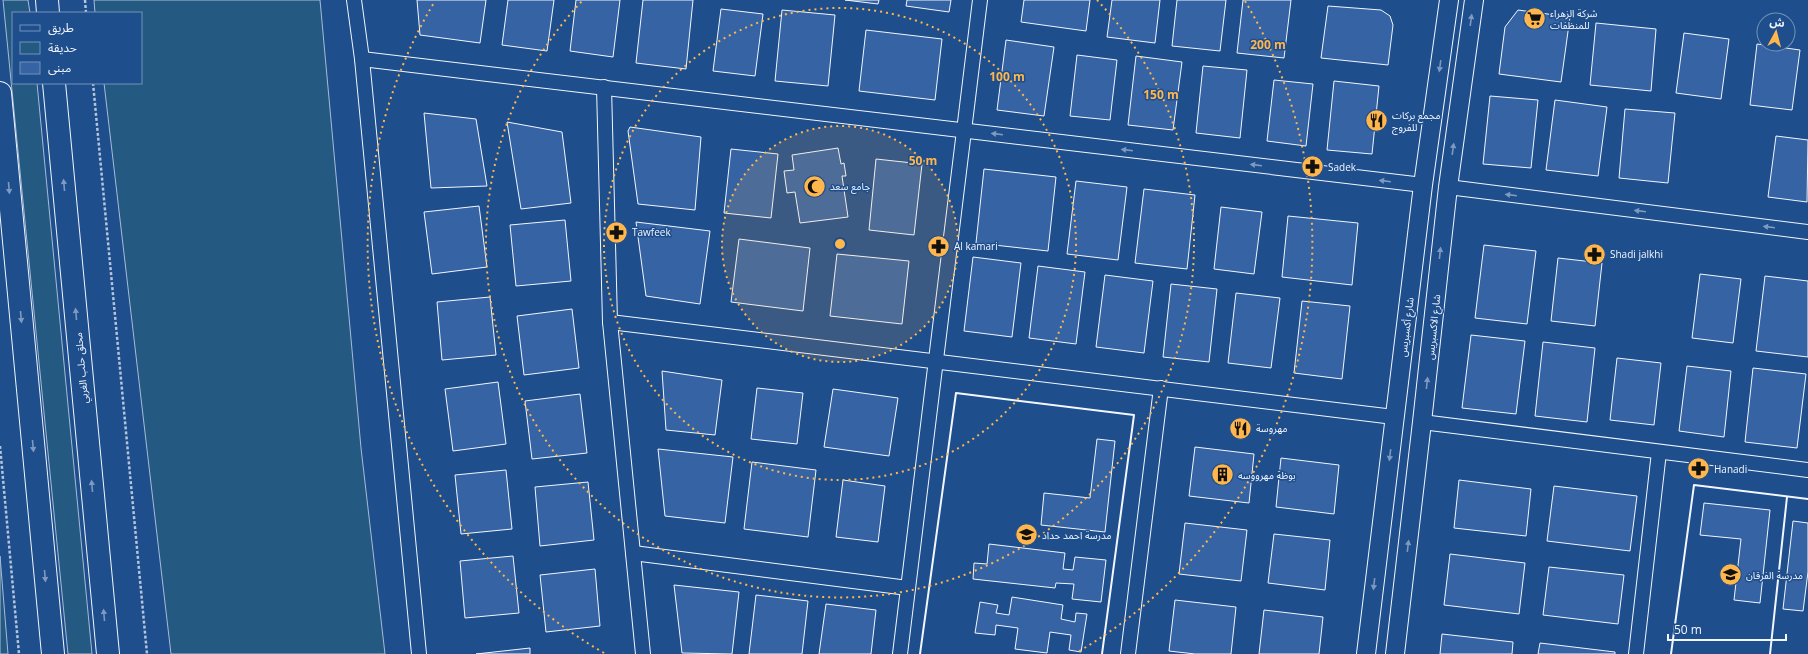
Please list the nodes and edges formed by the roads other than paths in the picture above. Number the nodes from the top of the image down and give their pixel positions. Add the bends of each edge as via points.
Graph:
1 (47, 0) edge
2 (354, 0) edge
3 (980, 0) edge
4 (1449, 0) edge
5 (1474, 0) edge
6 (48, 12) edge
7 (362, 59) junction
8 (54, 84) edge
9 (604, 87) junction
10 (0, 93) edge
11 (964, 130) junction
12 (1424, 185) junction
13 (1448, 187) junction
14 (1808, 232) edge
15 (610, 322) junction
16 (936, 361) junction
17 (1161, 388) junction
18 (1394, 416) junction
19 (1422, 422) junction
20 (1659, 452) junction
21 (1808, 470) edge
22 (633, 553) junction
23 (908, 588) junction
24 (53, 654) edge
25 (108, 654) edge
26 (419, 654) edge
27 (644, 654) edge
28 (900, 654) edge
29 (1128, 654) edge
30 (1366, 654) edge
31 (1395, 654) edge
32 (1636, 654) edge

1 - 6 highway
2 - 7 street
3 - 11 street
4 -> 12 street, شارع أكسبريس
13 -> 5 street, شارع الاكسبريس
7 - 9 street
7 - 26 street
25 -> 8 highway, محلق حلب الغربي
9 - 11 street
9 - 15 street
10 -> 24 highway
12 -> 11 street
11 - 16 street
12 - 18 street, شارع أكسبريس
14 -> 13 street
19 -> 13 street, شارع الاكسبريس
15 - 16 street
15 - 22 street
16 - 17 street
16 - 23 street
17 - 18 street
17 - 29 street
18 -> 30 street, شارع أكسبريس
19 - 20 street
31 -> 19 street, شارع الاكسبريس
20 - 21 street
20 - 32 street
22 - 23 street
22 - 27 street
23 - 28 street

